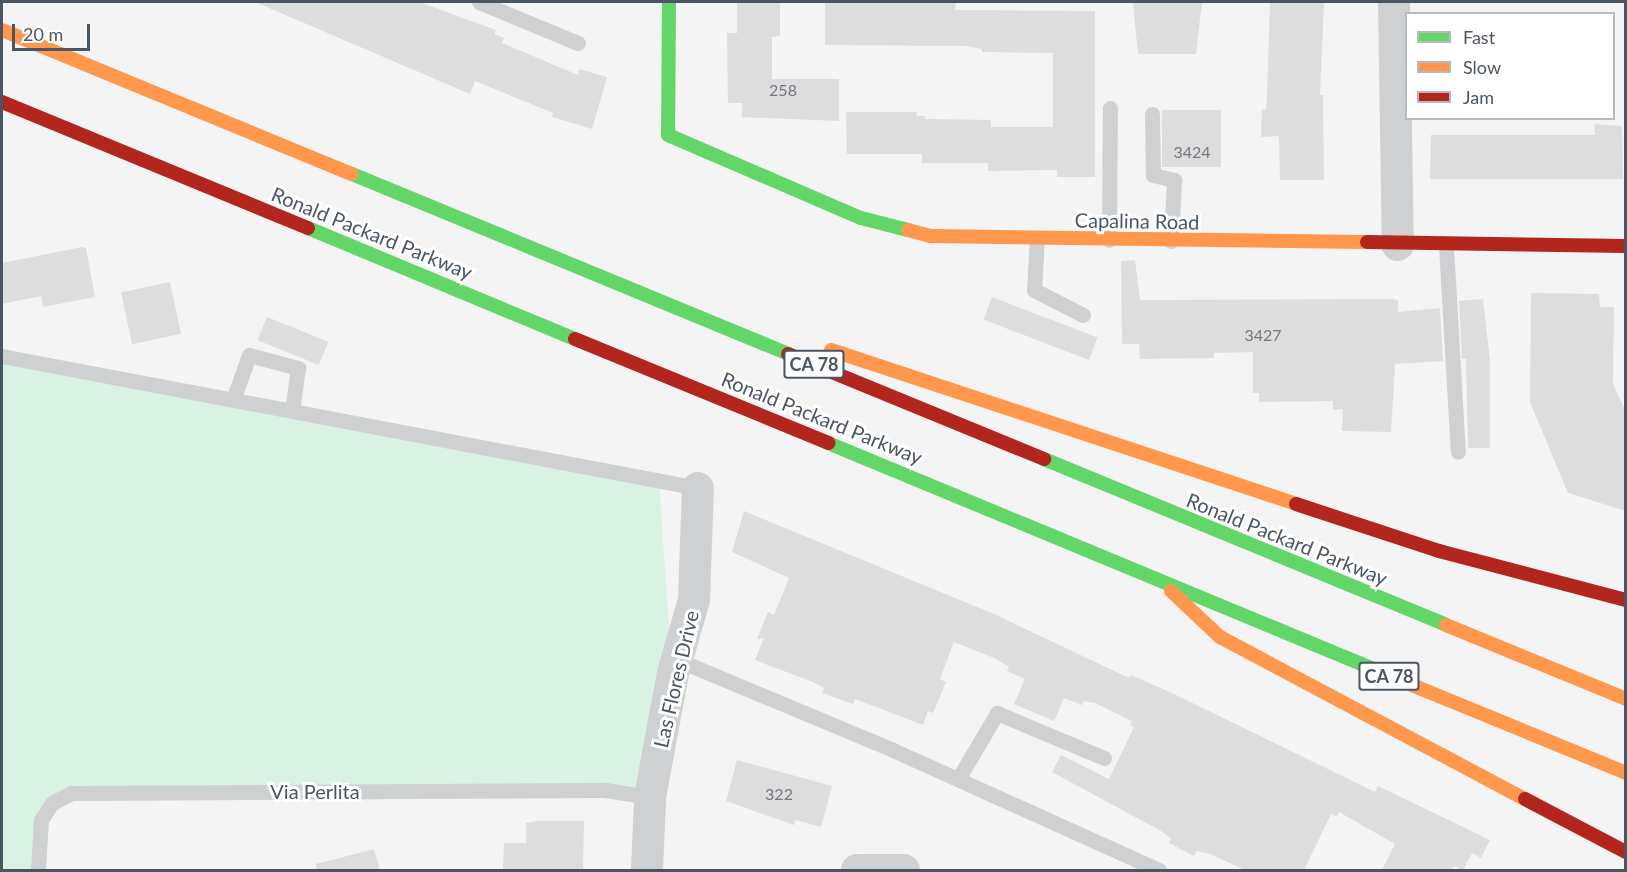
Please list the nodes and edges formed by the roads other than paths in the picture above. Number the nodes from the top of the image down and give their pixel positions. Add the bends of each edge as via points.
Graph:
1 (479, 2) edge
2 (669, 2) edge
3 (1394, 2) edge
4 (2, 30) edge
5 (578, 43) dead end
6 (2, 102) edge
7 (1110, 108) dead end
8 (1152, 114) dead end
9 (1037, 238) junction
10 (1109, 240) junction
11 (1171, 241) junction
12 (1398, 245) junction
13 (1446, 246) junction
14 (1626, 246) edge
15 (595, 272) junction
16 (1083, 315) dead end
17 (764, 328) dead end
18 (820, 346) dead end
19 (2, 356) edge
20 (233, 400) junction
21 (292, 411) junction
22 (1458, 452) dead end
23 (698, 488) joint
24 (1154, 576) junction
25 (1626, 600) edge
26 (678, 660) junction
27 (1626, 699) edge
28 (1104, 758) dead end
29 (1626, 773) edge
30 (958, 779) junction
31 (650, 797) junction
32 (1626, 852) edge
33 (38, 870) edge
34 (647, 870) edge
35 (857, 870) edge
36 (904, 870) edge
37 (1159, 870) edge

1 - 5 lane
2 - 9 main road, Capalina Road via 668,135 861,218 931,236
3 - 12 street
4 - 15 main road, Ronald Packard Parkway / CA 78
6 - 24 main road, Ronald Packard Parkway / CA 78
7 - 10 lane
8 - 11 lane via 1153,175 1174,180
9 - 10 main road, Capalina Road
9 - 16 lane via 1034,290
10 - 11 main road, Capalina Road
11 - 12 main road, Capalina Road
12 - 13 main road, Capalina Road
13 - 14 main road, Capalina Road
13 - 22 lane
15 - 17 main road
15 - 27 main road, Ronald Packard Parkway / CA 78
18 - 25 main road via 1439,551
19 - 20 lane
20 - 21 lane
20 - 21 lane via 249,355 297,368
21 - 23 lane
23 - 26 street, Las Flores Drive via 694,600
24 - 29 main road, Ronald Packard Parkway / CA 78
24 - 32 main road via 1220,637
26 - 30 lane
26 - 31 street, Las Flores Drive
28 - 30 lane via 997,712
30 - 37 lane
31 - 33 lane, Via Perlita via 605,790 72,793 52,803 41,820
31 - 34 street, Las Flores Drive
35 - 36 street

